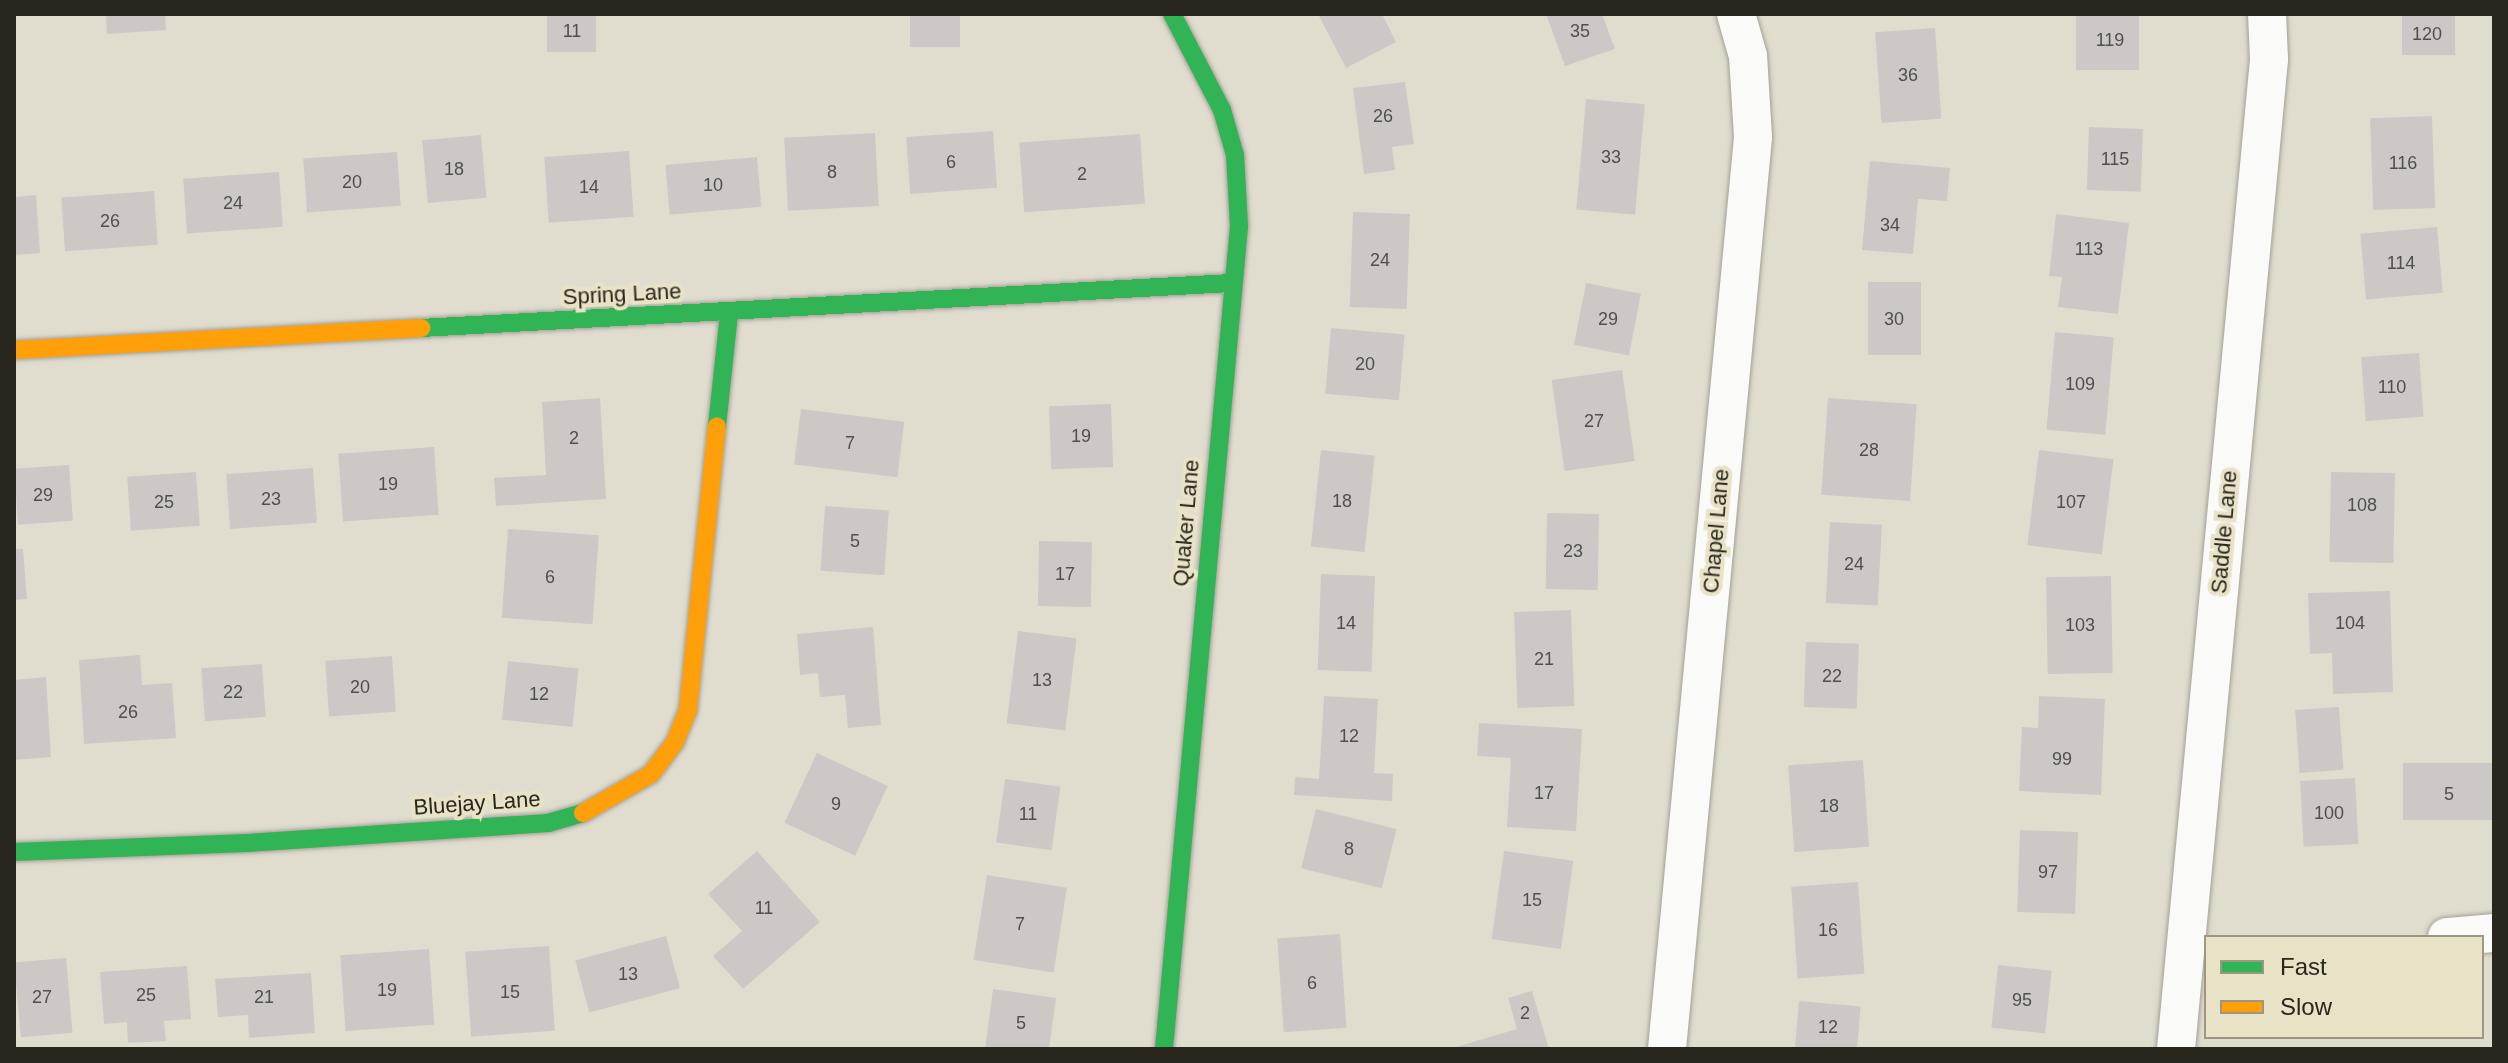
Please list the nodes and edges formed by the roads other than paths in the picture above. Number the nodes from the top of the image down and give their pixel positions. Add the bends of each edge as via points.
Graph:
1 (1172, 14) edge
2 (1736, 14) edge
3 (2267, 14) edge
4 (1232, 283) junction
5 (729, 313) junction
6 (14, 350) edge
7 (14, 852) edge
8 (2494, 933) edge
9 (2470, 935) edge
10 (2194, 964) edge
11 (1164, 1049) edge
12 (1667, 1049) edge
13 (2176, 1049) edge

1 - 4 street, Quaker Lane via 1222,110 1235,155 1239,226
2 - 12 street, Chapel Lane via 1748,56 1753,137
3 - 10 street, Saddle Lane via 2269,59
4 - 5 street, Spring Lane
4 - 11 street, Quaker Lane
5 - 6 street, Spring Lane
5 - 7 street, Bluejay Lane via 688,710 675,742 651,774 585,812 548,823
8 - 9 street
10 - 13 street, Saddle Lane

